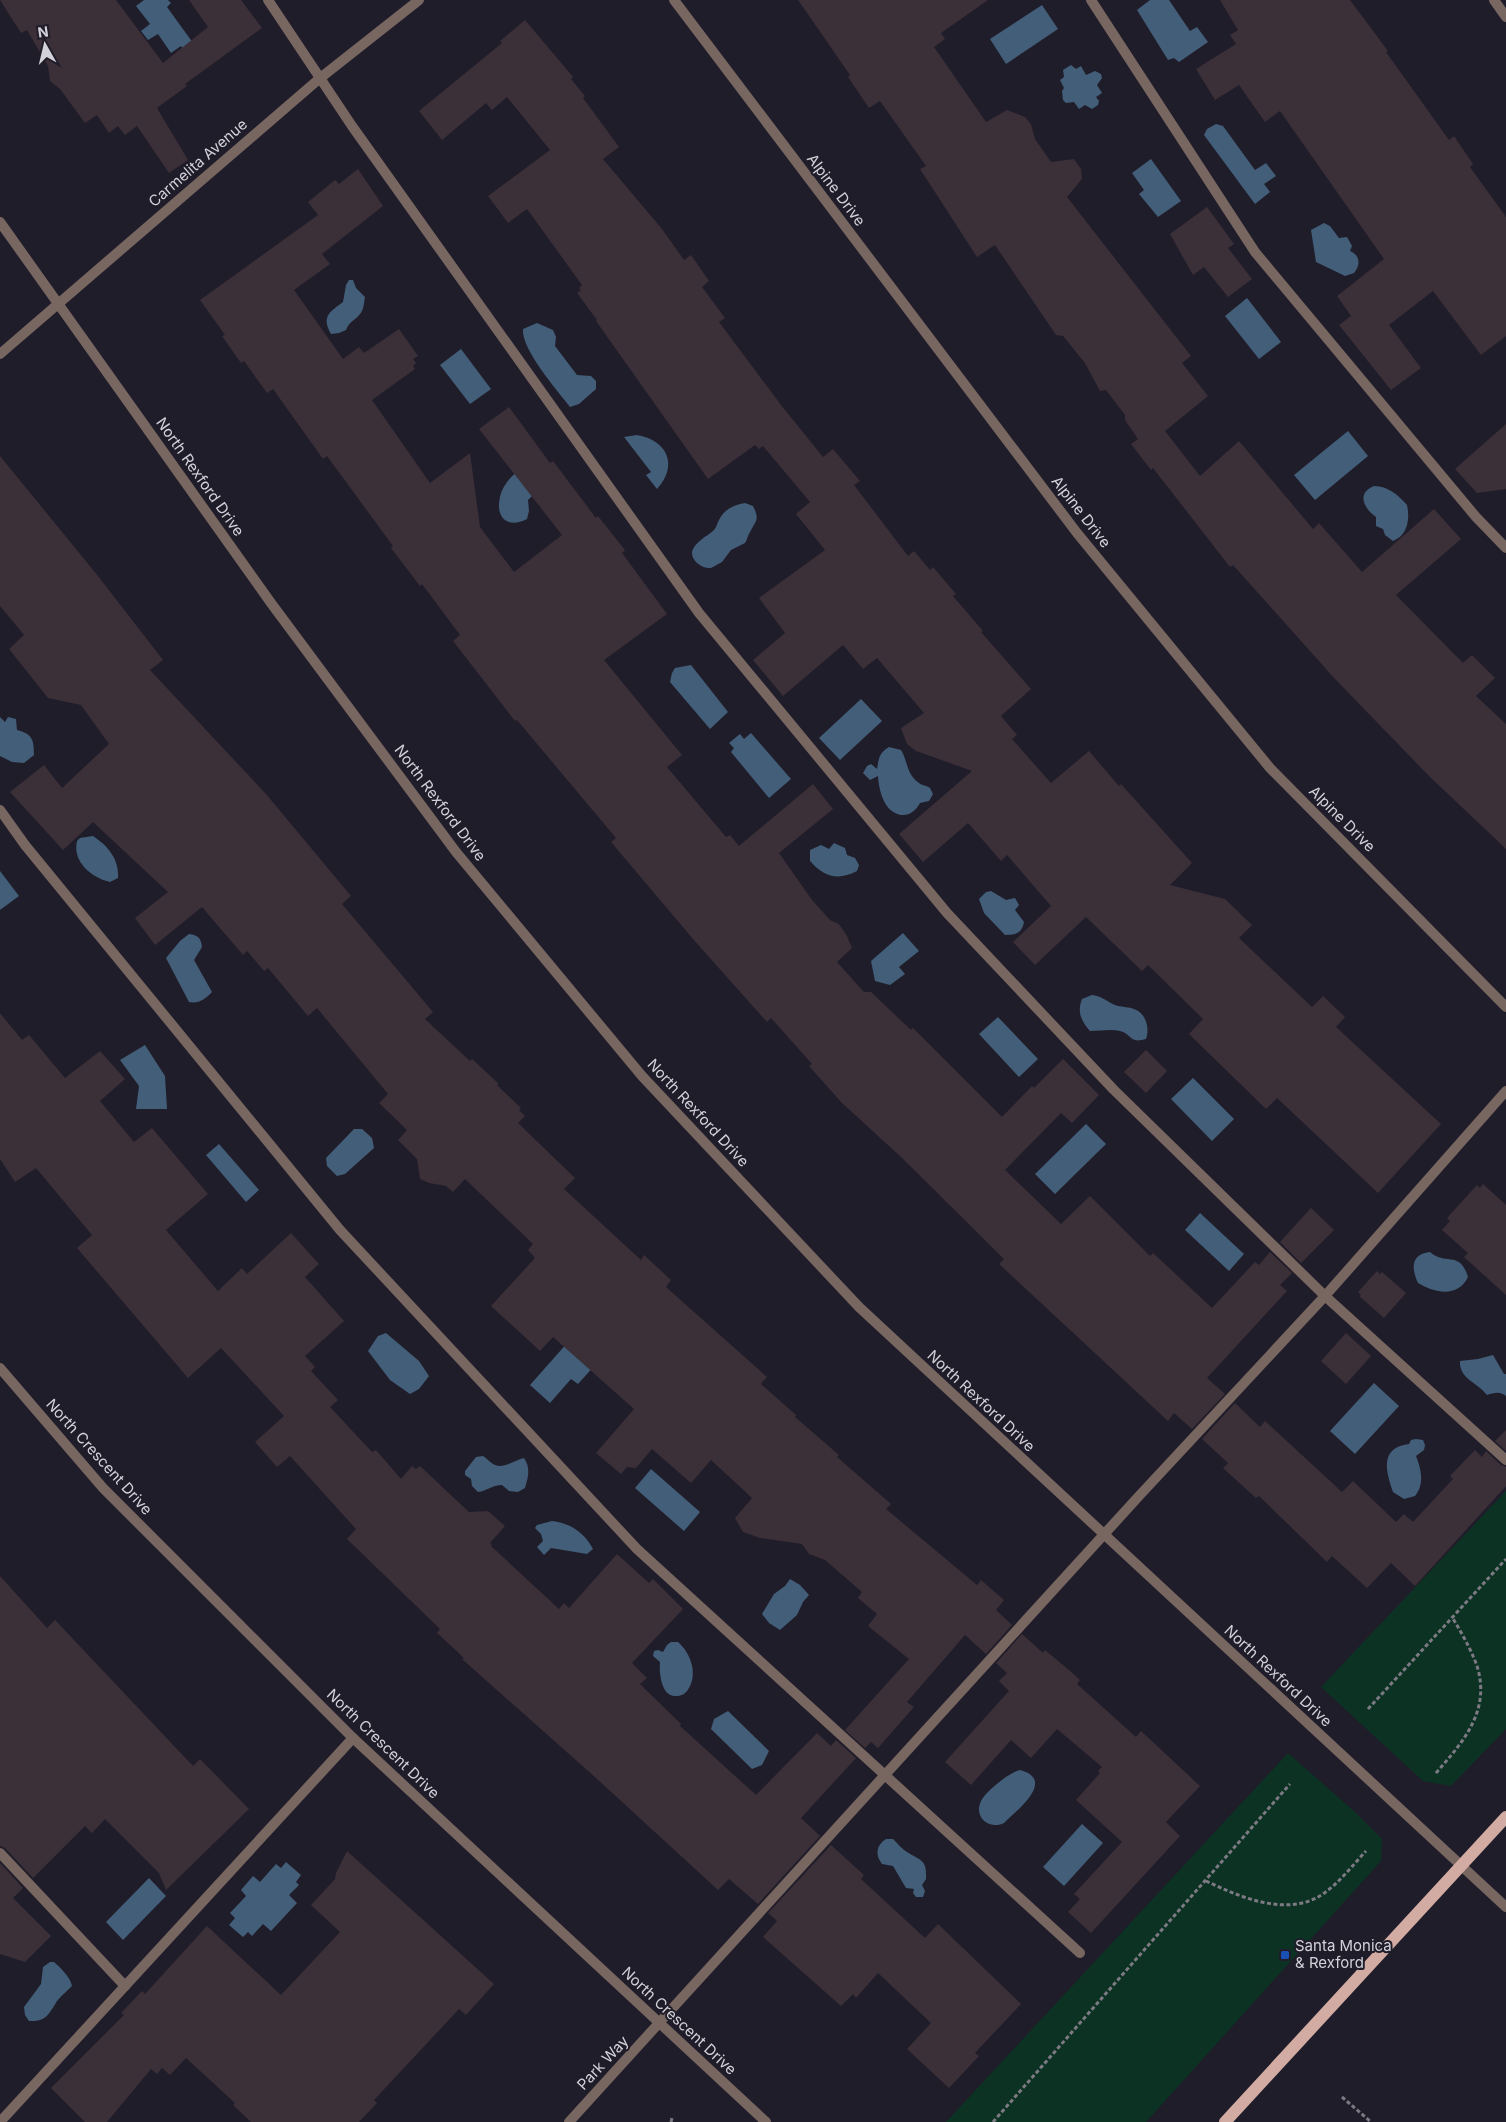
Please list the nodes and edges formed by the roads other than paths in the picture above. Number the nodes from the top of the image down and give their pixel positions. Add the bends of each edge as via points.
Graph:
1 (268, 0) edge
2 (419, 0) edge
3 (674, 0) edge
4 (1091, 0) edge
5 (1494, 0) edge
6 (1506, 17) edge
7 (319, 79) junction
8 (0, 222) edge
9 (59, 304) junction
10 (0, 354) edge
11 (1506, 548) edge
12 (0, 810) edge
13 (1506, 1007) edge
14 (1506, 1091) edge
15 (1325, 1296) junction
16 (0, 1368) edge
17 (1506, 1460) edge
18 (1104, 1535) junction
19 (353, 1738) junction
20 (886, 1776) junction
21 (1506, 1817) edge
22 (0, 1853) edge
23 (1462, 1865) junction
24 (1506, 1907) edge
25 (1080, 1953) dead end
26 (125, 1986) junction
27 (659, 2024) junction
28 (0, 2122) edge
29 (568, 2122) edge
30 (766, 2122) edge
31 (1225, 2122) edge

1 - 7 street
2 - 7 street, Carmelita Avenue
3 - 13 street, Alpine Drive via 1077,533 1252,745 1277,775
4 - 11 street via 1256,252 1470,510
5 - 6 street
7 - 9 street, Carmelita Avenue
7 - 15 street via 700,613 947,913 1114,1090
8 - 9 street, North Rexford Drive
9 - 10 street, Carmelita Avenue
9 - 18 street, North Rexford Drive via 271,603 450,844 642,1076 859,1307
12 - 20 street via 25,845 340,1230 637,1549
14 - 15 street, Park Way
15 - 17 street
15 - 18 street, Park Way
16 - 19 street, North Crescent Drive via 102,1488
18 - 20 street, Park Way
18 - 23 street, North Rexford Drive
19 - 26 street
19 - 27 street, North Crescent Drive
20 - 25 street
20 - 27 street, Park Way
21 - 23 main road
22 - 26 street
23 - 24 street, North Rexford Drive
23 - 31 main road
26 - 28 street
27 - 29 street, Park Way
27 - 30 street, North Crescent Drive

